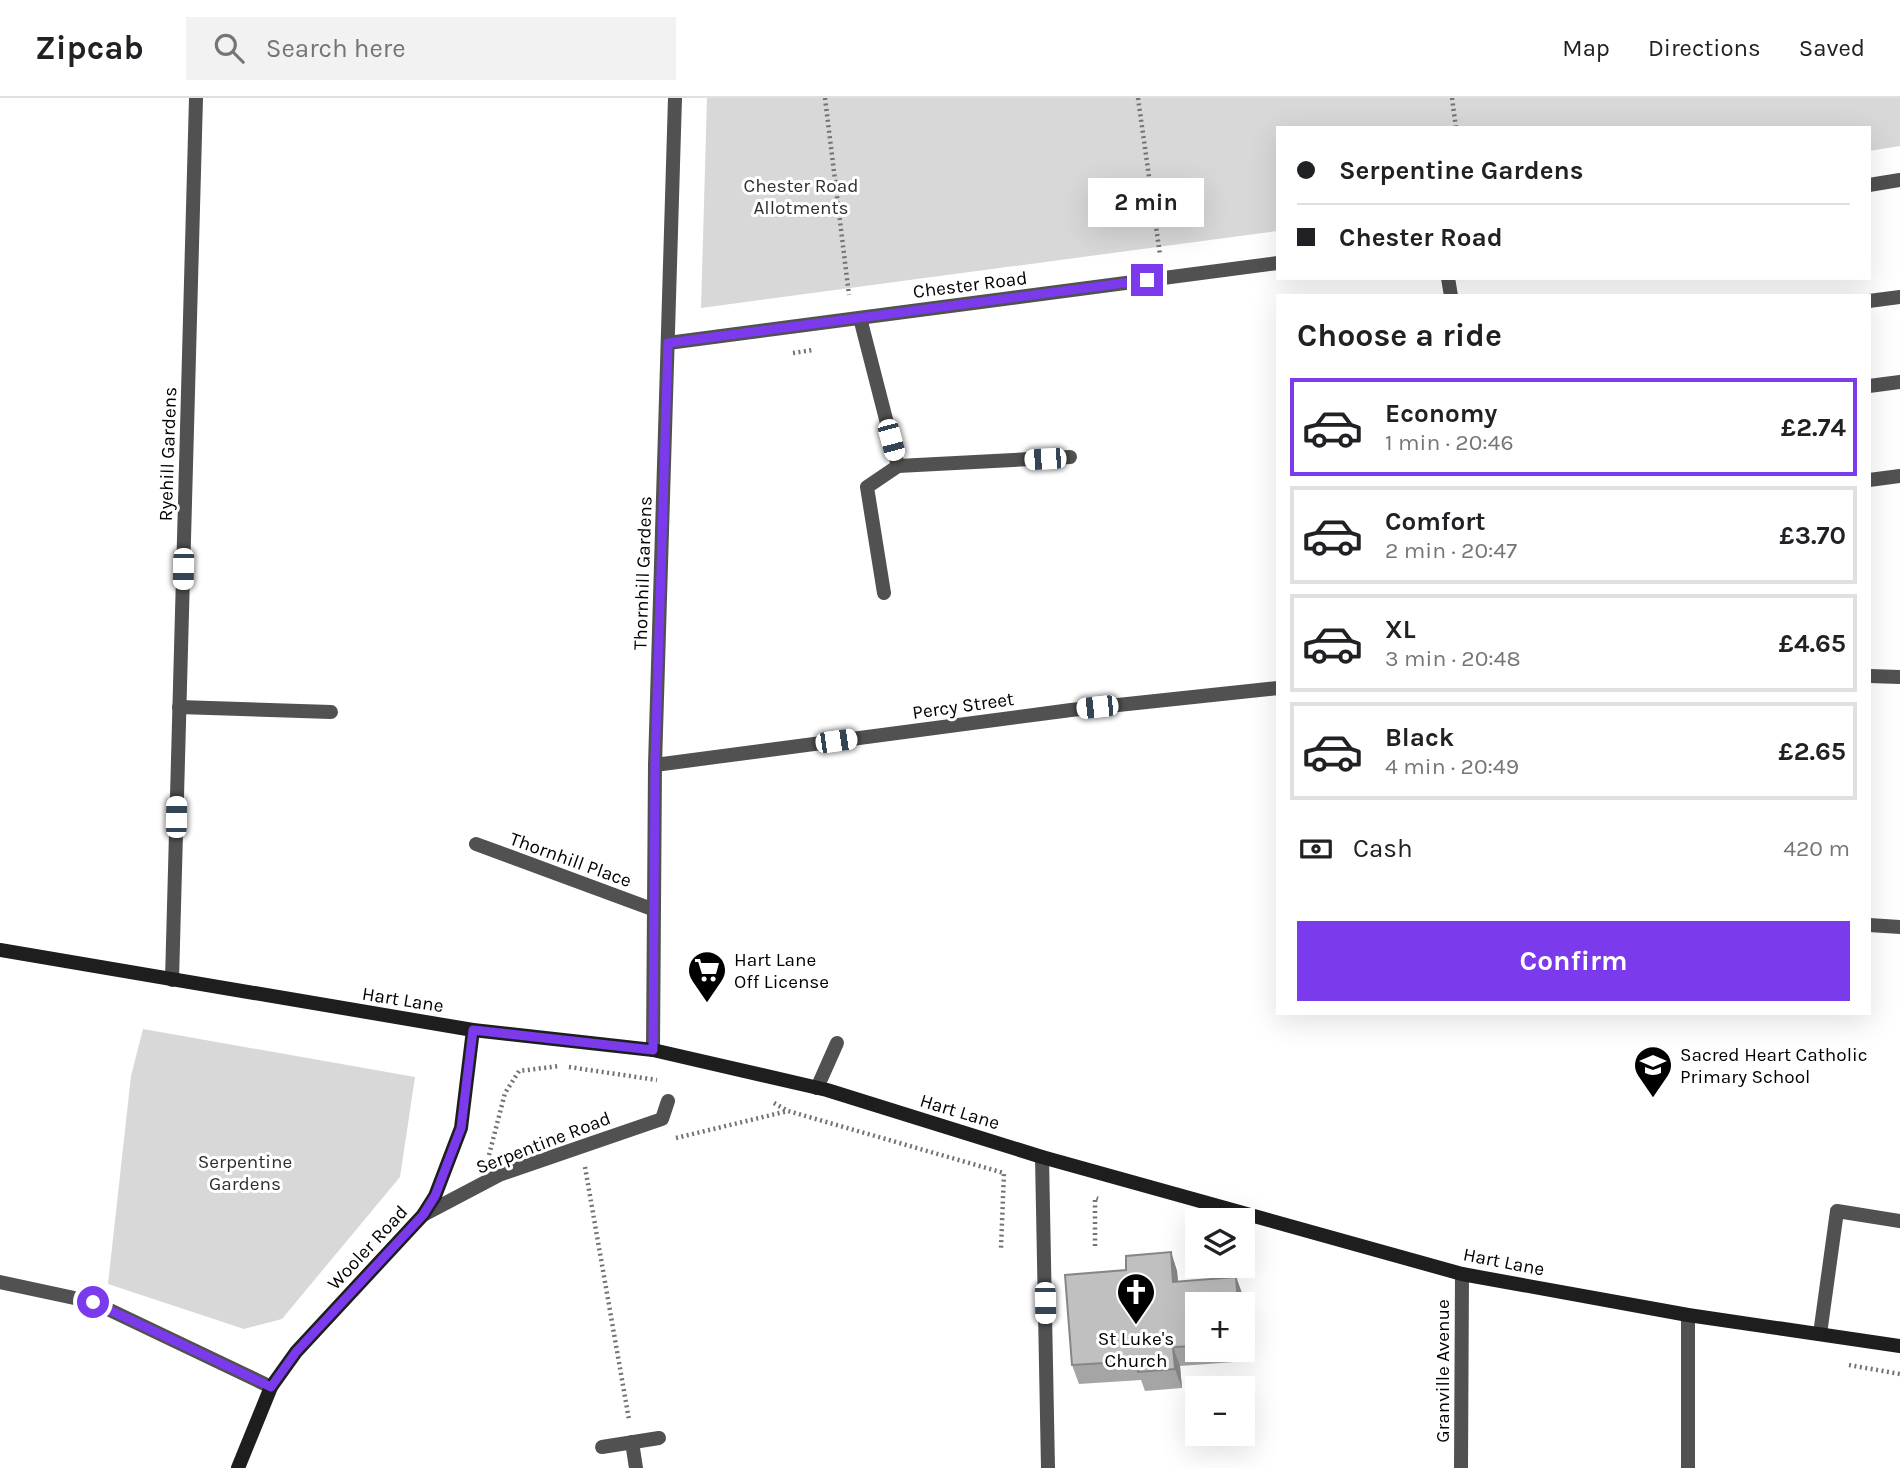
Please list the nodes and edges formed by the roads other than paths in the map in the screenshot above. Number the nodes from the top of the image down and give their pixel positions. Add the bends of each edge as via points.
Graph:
1 (196, 98) edge
2 (675, 98) edge
3 (1900, 180) edge
4 (1871, 185) edge
5 (1276, 263) edge
6 (1900, 297) edge
7 (1871, 301) edge
8 (860, 318) junction
9 (668, 343) junction
10 (1900, 382) edge
11 (1871, 386) edge
12 (1070, 457) dead end
13 (898, 466) junction
14 (1900, 476) edge
15 (1871, 480) edge
16 (884, 593) dead end
17 (1871, 676) edge
18 (1900, 677) edge
19 (1276, 688) edge
20 (179, 708) junction
21 (331, 712) dead end
22 (655, 765) junction
23 (476, 844) dead end
24 (652, 909) junction
25 (1871, 925) edge
26 (1900, 927) edge
27 (0, 950) edge
28 (172, 980) junction
29 (473, 1030) junction
30 (837, 1043) dead end
31 (653, 1050) junction
32 (817, 1088) junction
33 (668, 1101) dead end
34 (1042, 1157) junction
35 (423, 1215) junction
36 (1900, 1222) edge
37 (1462, 1274) junction
38 (0, 1282) edge
39 (1688, 1315) junction
40 (1820, 1334) junction
41 (1900, 1346) edge
42 (271, 1387) junction
43 (659, 1438) dead end
44 (632, 1442) junction
45 (602, 1447) dead end
46 (238, 1468) edge
47 (636, 1468) edge
48 (1048, 1468) edge
49 (1461, 1468) edge
50 (1688, 1468) edge

1 - 20 street, Ryehill Gardens
2 - 9 street, Thornhill Gardens
3 - 4 street
5 - 8 street, Chester Road
6 - 7 street
8 - 9 street, Chester Road
8 - 13 street
9 - 22 street, Thornhill Gardens
10 - 11 street
12 - 13 street
13 - 16 street via 867,487
14 - 15 street
17 - 18 street
19 - 22 street, Percy Street via 1071,710
20 - 21 street
20 - 28 street, Ryehill Gardens
22 - 24 street, Thornhill Gardens
23 - 24 street, Thornhill Place
24 - 31 street, Thornhill Gardens
25 - 26 street
27 - 28 street, Hart Lane
28 - 29 street, Hart Lane
29 - 31 street, Hart Lane
29 - 35 street, Wooler Road via 461,1128
30 - 32 street
31 - 32 street, Hart Lane
32 - 34 street, Hart Lane
33 - 35 street, Serpentine Road via 662,1119 499,1175
34 - 37 street, Hart Lane
34 - 48 street
35 - 42 street, Wooler Road via 296,1352
36 - 40 street via 1836,1212
37 - 39 street, Hart Lane
37 - 49 street, Granville Avenue
38 - 42 street via 93,1302
39 - 40 street, Hart Lane
39 - 50 street
40 - 41 street, Hart Lane
42 - 46 street, Wooler Road
43 - 44 street
44 - 45 street
44 - 47 street

